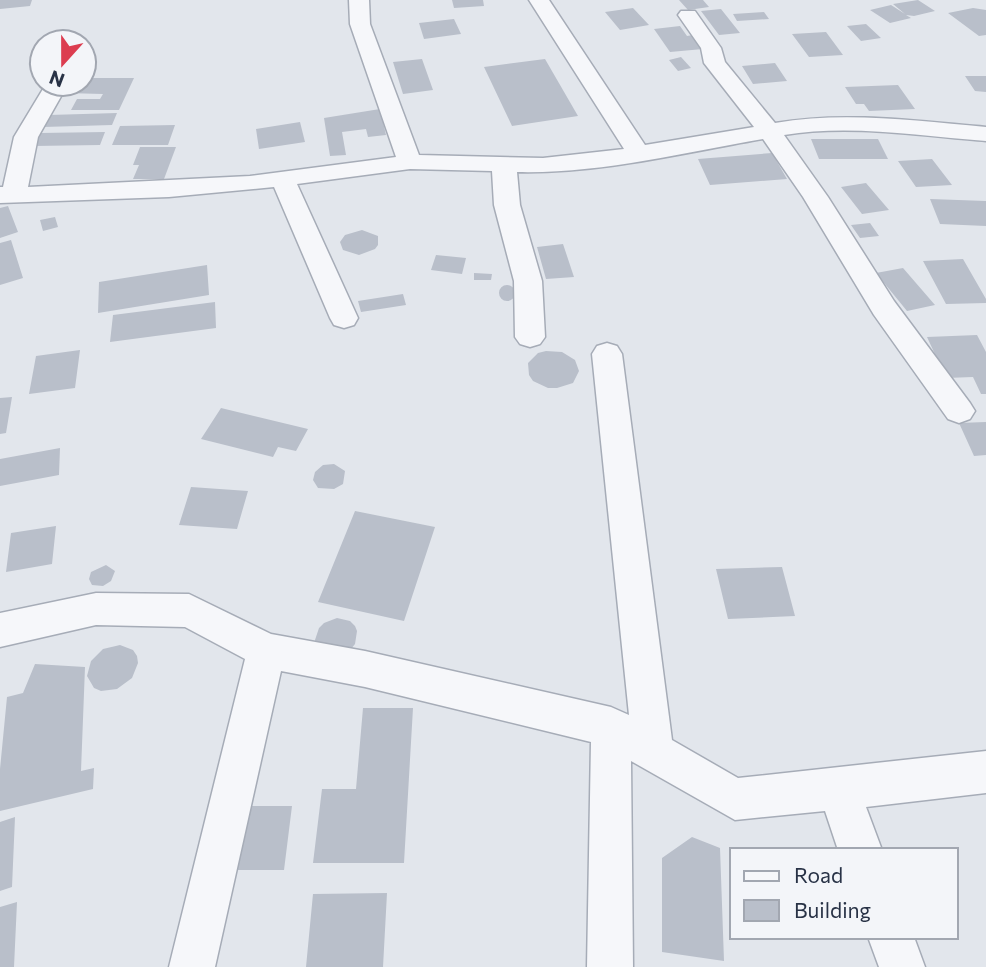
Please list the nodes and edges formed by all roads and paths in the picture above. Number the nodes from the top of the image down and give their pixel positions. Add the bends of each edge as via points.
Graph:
1 (359, 0) edge
2 (539, 0) edge
3 (688, 15) dead end
4 (49, 98) edge
5 (769, 131) junction
6 (983, 138) edge
7 (638, 153) junction
8 (410, 162) junction
9 (504, 164) junction
10 (282, 178) junction
11 (7, 195) edge
12 (344, 318) dead end
13 (530, 337) dead end
14 (607, 354) dead end
15 (959, 411) dead end
16 (0, 630) edge
17 (266, 651) junction
18 (611, 727) junction
19 (653, 751) junction
20 (986, 772) edge
21 (838, 789) junction
22 (859, 848) edge
23 (892, 939) edge
24 (192, 967) edge
25 (610, 967) edge
26 (902, 967) edge

1 - 8 street via 360,24
2 - 7 street
3 - 5 street via 711,48 715,63
4 - 11 street via 26,137
5 - 6 street via 864,124 955,130
5 - 7 street
5 - 15 street via 884,308
7 - 9 street via 543,165
8 - 9 street
8 - 10 street
9 - 13 street via 507,205 528,281
10 - 11 street via 169,189
10 - 12 street
14 - 19 street
16 - 17 street via 96,609 189,611
17 - 18 street via 365,669
17 - 24 street
18 - 19 street
18 - 25 street
19 - 21 street via 735,799
20 - 21 street
21 - 22 street
23 - 26 street

